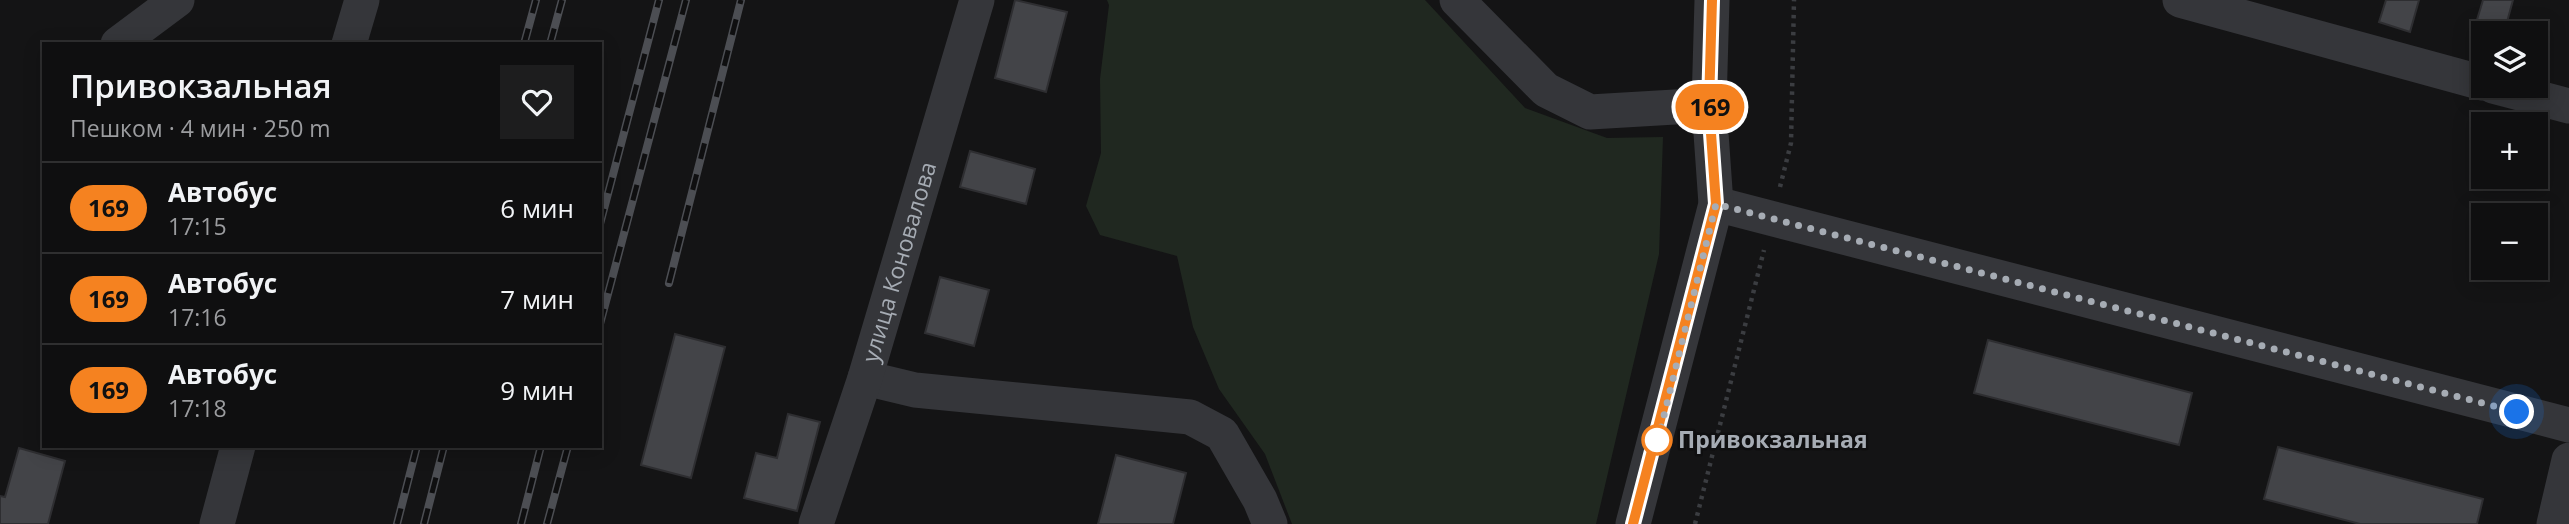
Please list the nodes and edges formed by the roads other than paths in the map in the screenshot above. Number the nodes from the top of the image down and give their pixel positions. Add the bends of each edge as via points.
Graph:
1 (177, 0) edge
2 (362, 0) edge
3 (977, 0) edge
4 (1457, 0) edge
5 (1712, 0) edge
6 (2180, 0) edge
7 (121, 42) edge
8 (350, 42) edge
9 (2471, 80) edge
10 (2539, 98) edge
11 (1709, 105) junction
12 (2569, 106) edge
13 (1716, 204) junction
14 (865, 378) junction
15 (2569, 425) edge
16 (237, 448) edge
17 (2569, 460) edge
18 (217, 524) edge
19 (816, 524) edge
20 (1270, 524) edge
21 (1633, 524) edge
22 (2554, 524) edge

1 - 7 street
2 - 8 street
3 - 14 street, улица Коновалова
4 - 11 street via 1546,90 1590,112
5 - 11 street
6 - 9 street
10 - 12 street
11 - 13 street
13 - 15 street
13 - 21 street
14 - 19 street, улица Коновалова
14 - 20 street via 915,390 1189,417 1222,434
16 - 18 street
17 - 22 street

